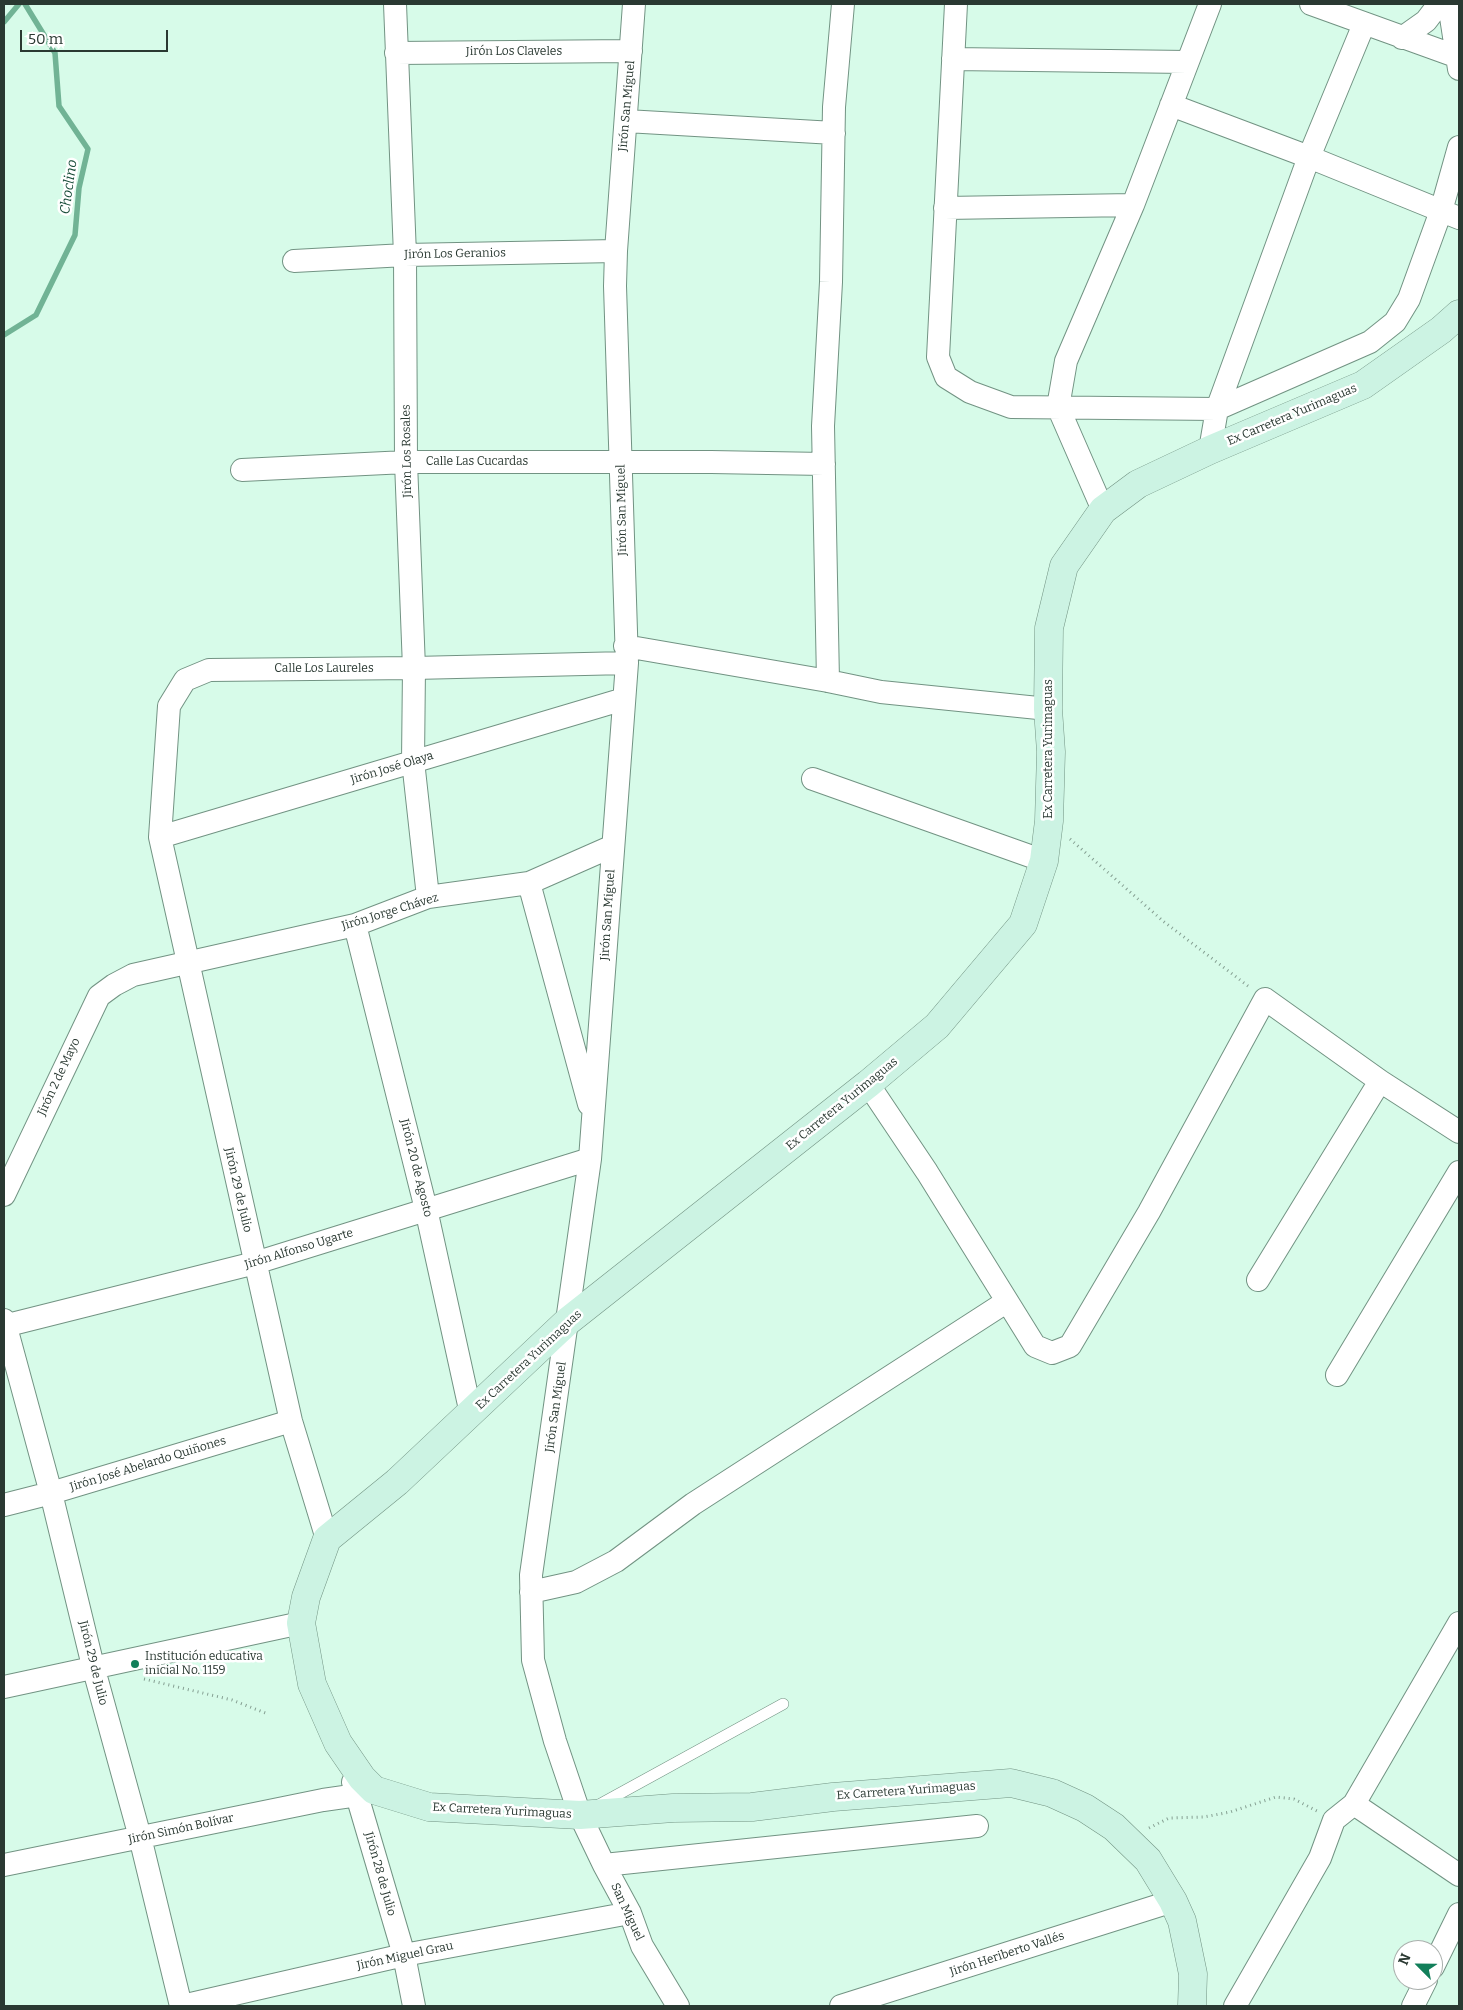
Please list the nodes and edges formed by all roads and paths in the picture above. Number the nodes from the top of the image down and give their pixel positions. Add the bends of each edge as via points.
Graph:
1 (395, 4) edge
2 (634, 4) edge
3 (843, 4) edge
4 (956, 4) edge
5 (1210, 4) edge
6 (1311, 4) edge
7 (1439, 4) edge
8 (1449, 4) edge
9 (1364, 24) junction
10 (1402, 38) junction
11 (631, 51) junction
12 (396, 53) junction
13 (953, 59) junction
14 (1187, 62) junction
15 (1459, 65) edge
16 (1170, 105) junction
17 (626, 121) junction
18 (834, 133) junction
19 (1459, 147) edge
20 (1309, 157) junction
21 (1133, 204) junction
22 (945, 208) junction
23 (1450, 214) edge
24 (616, 251) junction
25 (405, 255) junction
26 (294, 261) dead end
27 (1459, 314) edge
28 (1058, 407) junction
29 (1217, 409) junction
30 (1210, 450) junction
31 (406, 462) junction
32 (622, 462) junction
33 (824, 464) junction
34 (242, 470) dead end
35 (1103, 510) junction
36 (626, 655) junction
37 (414, 668) junction
38 (828, 681) junction
39 (624, 699) junction
40 (1048, 709) junction
41 (413, 762) junction
42 (813, 779) dead end
43 (1050, 821) junction
44 (160, 837) junction
45 (613, 846) junction
46 (1044, 861) junction
47 (529, 883) junction
48 (428, 897) junction
49 (355, 925) junction
50 (186, 962) junction
51 (133, 976) joint
52 (1265, 999) junction
53 (1380, 1081) junction
54 (868, 1084) junction
55 (593, 1120) junction
56 (1459, 1132) edge
57 (590, 1160) junction
58 (1459, 1172) edge
59 (4, 1195) edge
60 (426, 1209) junction
61 (255, 1263) junction
62 (1258, 1280) dead end
63 (1006, 1302) junction
64 (568, 1321) junction
65 (4, 1324) edge
66 (1336, 1375) dead end
67 (471, 1414) junction
68 (291, 1422) junction
69 (51, 1493) junction
70 (4, 1505) edge
71 (327, 1540) junction
72 (531, 1592) junction
73 (301, 1623) junction
74 (1459, 1623) edge
75 (93, 1666) junction
76 (139, 1678) dead end
77 (4, 1687) edge
78 (783, 1704) dead end
79 (268, 1714) dead end
80 (338, 1743) junction
81 (358, 1795) junction
82 (1354, 1804) junction
83 (580, 1815) junction
84 (1334, 1820) junction
85 (977, 1826) dead end
86 (140, 1837) junction
87 (1129, 1840) junction
88 (604, 1864) junction
89 (4, 1865) edge
90 (1459, 1875) edge
91 (1173, 1901) junction
92 (630, 1913) junction
93 (1459, 1914) edge
94 (1443, 1947) edge
95 (404, 1954) junction
96 (1421, 1990) edge
97 (181, 2006) edge
98 (414, 2006) edge
99 (678, 2006) edge
100 (841, 2006) edge
101 (1192, 2006) edge
102 (1235, 2006) edge
103 (1414, 2006) edge

1 - 12 street, Jirón Los Rosales
2 - 11 street, Jirón San Miguel
3 - 18 street
4 - 13 street
5 - 14 street
6 - 9 street
7 - 10 street via 1426,21
8 - 15 street
9 - 10 street
9 - 20 street
10 - 15 street
11 - 12 street, Jirón Los Claveles
11 - 17 street, Jirón San Miguel
12 - 25 street, Jirón Los Rosales
13 - 14 street
13 - 22 street
14 - 16 street
16 - 20 street
16 - 21 street
17 - 18 street
17 - 24 street, Jirón San Miguel
18 - 33 street
19 - 23 street
20 - 23 street
20 - 29 street
21 - 22 street
21 - 28 street via 1066,360
22 - 28 street via 938,357 946,376 970,392 1011,407
23 - 29 street via 1395,322 1370,342
24 - 25 street, Jirón Los Geranios
24 - 32 street, Jirón San Miguel
25 - 26 street, Jirón Los Geranios
25 - 31 street, Jirón Los Rosales
27 - 30 street, Ex Carretera Yurimaguas via 1364,385
28 - 29 street
28 - 35 street
29 - 30 street
30 - 35 street, Ex Carretera Yurimaguas via 1138,484
31 - 32 street, Calle Las Cucardas
31 - 34 street, Calle Las Cucardas
31 - 37 street, Jirón Los Rosales
32 - 33 street, Calle Las Cucardas
32 - 36 street, Jirón San Miguel
33 - 38 street
35 - 40 street, Ex Carretera Yurimaguas via 1064,566 1049,628
36 - 37 street, Calle Los Laureles
36 - 38 street, Calle Los Laureles
36 - 39 street, Jirón San Miguel
37 - 41 street, Jirón Los Rosales
37 - 44 street, Calle Los Laureles via 209,670 185,680 169,706
38 - 40 street, Calle Los Laureles via 880,692
39 - 41 street, Jirón José Olaya
39 - 45 street, Jirón San Miguel
40 - 43 street, Ex Carretera Yurimaguas
41 - 44 street, Jirón José Olaya
41 - 48 street, Jirón Los Rosales
42 - 46 street
43 - 46 street, Ex Carretera Yurimaguas
43 - 52 path via 1163,921
44 - 50 street, Jirón 29 de Julio
45 - 47 street, Jirón Jorge Chávez
45 - 55 street, Jirón San Miguel
46 - 54 street, Ex Carretera Yurimaguas via 1023,924 937,1026
47 - 48 street, Jirón Jorge Chávez
47 - 55 street
48 - 49 street, Jirón Jorge Chávez
49 - 50 street, Jirón Jorge Chávez
49 - 60 street, Jirón 20 de Agosto
50 - 51 street, Jirón Jorge Chávez
50 - 61 street, Jirón 29 de Julio
51 - 59 street, Jirón 2 de Mayo via 99,996
52 - 53 street
52 - 63 street via 1149,1212 1070,1346 1052,1353 1035,1346
53 - 56 street
53 - 62 street
54 - 63 street via 927,1172
54 - 64 street, Ex Carretera Yurimaguas
55 - 57 street, Jirón San Miguel
57 - 60 street, Jirón Alfonso Ugarte
57 - 64 street, Jirón San Miguel
58 - 66 street
60 - 61 street, Jirón Alfonso Ugarte
60 - 67 street, Jirón 20 de Agosto
61 - 65 street, Jirón Alfonso Ugarte
61 - 68 street, Jirón 29 de Julio
63 - 72 street via 693,1504 616,1561 576,1582
64 - 67 street, Ex Carretera Yurimaguas
64 - 72 street, Jirón San Miguel
65 - 69 street, Jirón 29 de Julio
67 - 71 street, Ex Carretera Yurimaguas
68 - 69 street, Jirón José Abelardo Quiñones
68 - 71 street, Jirón 29 de Julio
69 - 70 street, Jirón José Abelardo Quiñones
69 - 75 street, Jirón 29 de Julio
71 - 73 street, Ex Carretera Yurimaguas via 306,1597
72 - 83 street, Jirón San Miguel via 533,1660
73 - 75 street
73 - 80 street, Ex Carretera Yurimaguas via 312,1684
74 - 82 street
75 - 77 street
75 - 86 street, Jirón 29 de Julio
76 - 79 path via 232,1700
78 - 83 lane
80 - 81 street, Jirón 28 de Julio
80 - 83 street, Ex Carretera Yurimaguas via 374,1790 392,1796 429,1807
81 - 86 street, Jirón Simón Bolívar
81 - 95 street, Jirón 28 de Julio
82 - 84 street
82 - 90 street
83 - 87 street, Ex Carretera Yurimaguas via 673,1808 752,1807 833,1797 1011,1784 1052,1793 1086,1808
83 - 88 street, San Miguel
84 - 87 path via 1294,1799 1276,1797 1230,1812 1169,1818
84 - 102 street via 1320,1858
85 - 88 street
86 - 89 street, Jirón Simón Bolívar
86 - 97 street, Jirón 29 de Julio
87 - 91 street, Ex Carretera Yurimaguas via 1148,1860
88 - 92 street, San Miguel
91 - 100 street, Jirón Heriberto Vallés
91 - 101 street, Ex Carretera Yurimaguas via 1182,1922 1193,1974
92 - 95 street, Jirón Miguel Grau
92 - 99 street, San Miguel via 642,1946
93 - 94 street
95 - 97 street, Jirón Miguel Grau
95 - 98 street, Jirón 28 de Julio
96 - 103 street

